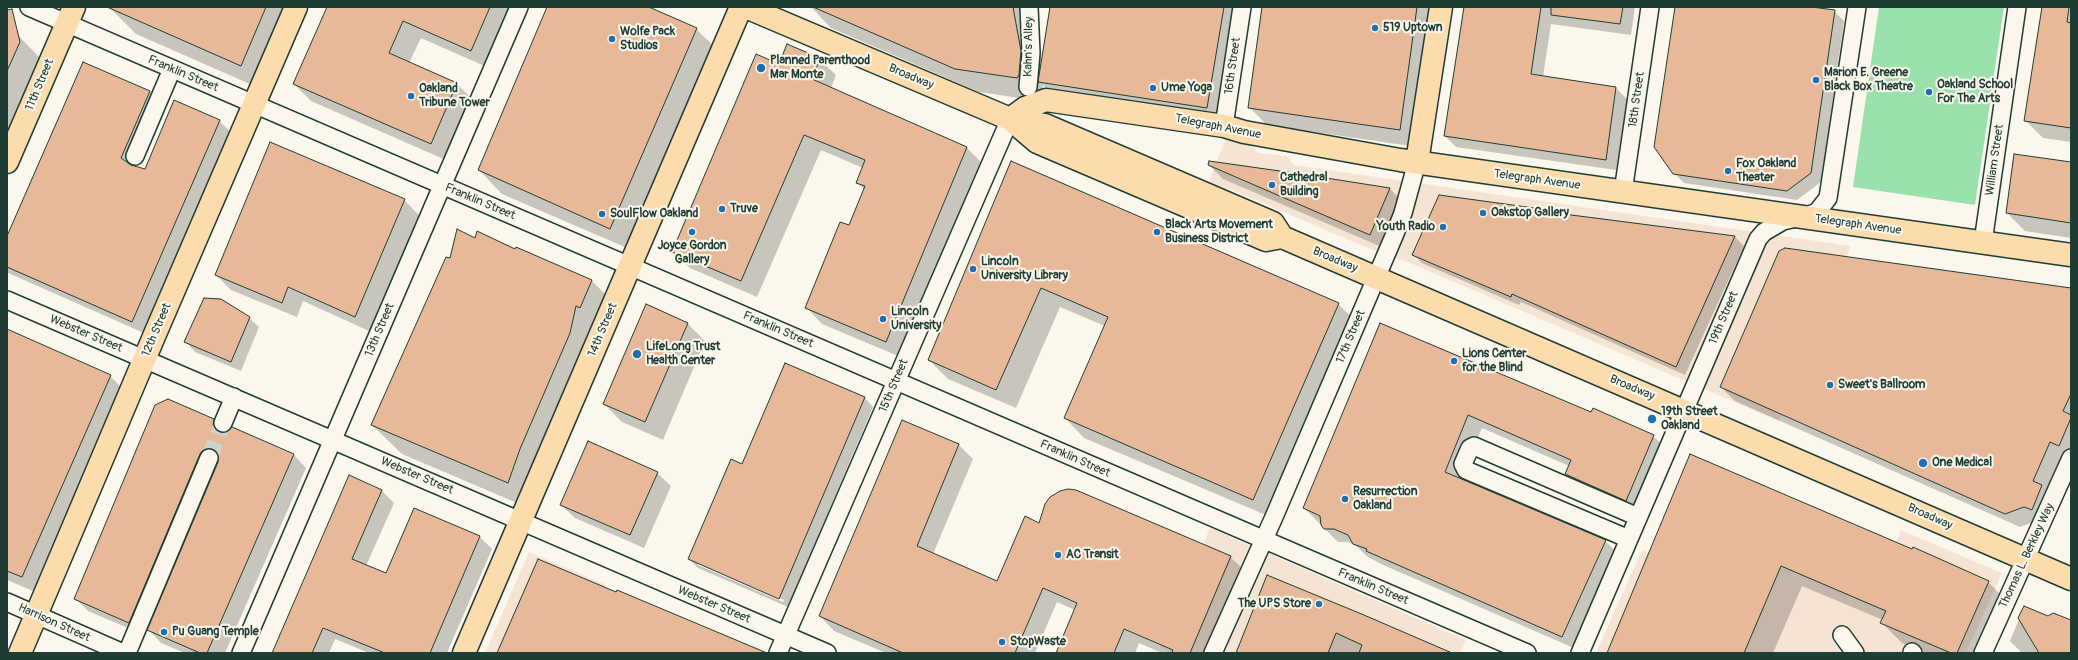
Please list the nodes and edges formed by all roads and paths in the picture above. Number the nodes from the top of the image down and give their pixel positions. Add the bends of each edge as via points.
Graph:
1 (29, 7) edge
2 (296, 7) edge
3 (519, 7) edge
4 (741, 7) edge
5 (746, 7) edge
6 (1029, 7) edge
7 (1242, 7) edge
8 (1441, 7) edge
9 (1650, 7) edge
10 (1856, 7) edge
11 (2017, 7) edge
12 (70, 15) edge
13 (172, 69) junction
14 (1028, 87) dead end
15 (254, 104) junction
16 (1010, 119) junction
17 (1224, 126) junction
18 (135, 156) dead end
19 (7, 162) edge
20 (1417, 162) junction
21 (442, 185) junction
22 (1623, 192) junction
23 (1800, 217) junction
24 (1983, 242) junction
25 (2071, 255) edge
26 (629, 266) junction
27 (1376, 278) junction
28 (7, 300) edge
29 (145, 359) junction
30 (896, 381) junction
31 (234, 398) junction
32 (1684, 411) junction
33 (223, 423) tunnel mouth
34 (332, 440) junction
35 (209, 458) tunnel mouth
36 (2071, 458) edge
37 (1638, 517) junction
38 (521, 521) junction
39 (1629, 539) junction
40 (1263, 540) junction
41 (2025, 560) junction
42 (2071, 579) edge
43 (7, 602) edge
44 (36, 615) junction
45 (1842, 635) dead end
46 (786, 636) junction
47 (20, 653) edge
48 (123, 653) edge
49 (127, 653) edge
50 (241, 653) edge
51 (464, 653) edge
52 (778, 653) edge
53 (827, 653) edge
54 (1213, 653) edge
55 (1527, 653) edge
56 (1580, 653) edge
57 (1855, 653) edge
58 (1983, 653) edge

1 - 12 street, Franklin Street
2 - 15 main road, 12th Street
3 - 21 street, 13th Street
4 - 26 main road, 14th Street
5 - 16 main road, Broadway
6 - 14 street, Kahn's Alley via 1031,53
7 - 17 street, 16th Street
8 - 20 main road, 17th Street
9 - 22 street, 18th Street
10 - 23 street, 19th Street via 1828,198 1817,212
11 - 24 street, William Street
12 - 13 street, Franklin Street
12 - 19 main road, 11th Street
13 - 15 street, Franklin Street
13 - 18 street
15 - 21 street, Franklin Street
15 - 29 main road, 12th Street
16 - 17 main road, Telegraph Avenue via 1025,108 1046,100
16 - 27 main road, Broadway via 1045,125 1273,223 1282,237
16 - 30 street, 15th Street
17 - 20 main road, Telegraph Avenue via 1244,132
20 - 22 main road, Telegraph Avenue
20 - 27 street, 17th Street via 1403,212
21 - 26 street, Franklin Street
21 - 34 street, 13th Street
22 - 23 main road, Telegraph Avenue
23 - 24 main road, Telegraph Avenue
23 - 32 street, 19th Street via 1772,226 1758,239
24 - 25 main road, Telegraph Avenue
26 - 30 street, Franklin Street
26 - 38 main road, 14th Street
27 - 32 main road, Broadway
27 - 40 street, 17th Street
28 - 29 street, Webster Street
29 - 31 street, Webster Street
29 - 44 main road, 12th Street
30 - 40 street, Franklin Street
30 - 46 street, 15th Street
31 - 33 street
31 - 34 street, Webster Street
32 - 37 street, 19th Street
32 - 41 main road, Broadway
34 - 38 street, Webster Street
34 - 50 street, 13th Street
35 - 49 street
36 - 41 street, Thomas L. Berkley Way
37 - 39 street, 19th Street
37 - 39 street via 1474,446 1470,448 1463,464 1466,470
38 - 46 street, Webster Street
38 - 51 main road, 14th Street
39 - 56 street, 19th Street
40 - 54 street, 17th Street
40 - 55 street, Franklin Street
41 - 42 main road, Broadway
41 - 58 street, Thomas L. Berkley Way
43 - 44 street, Harrison Street
44 - 47 main road, 12th Street
44 - 48 street, Harrison Street
45 - 57 street
46 - 52 street, 15th Street
46 - 53 street, Webster Street

